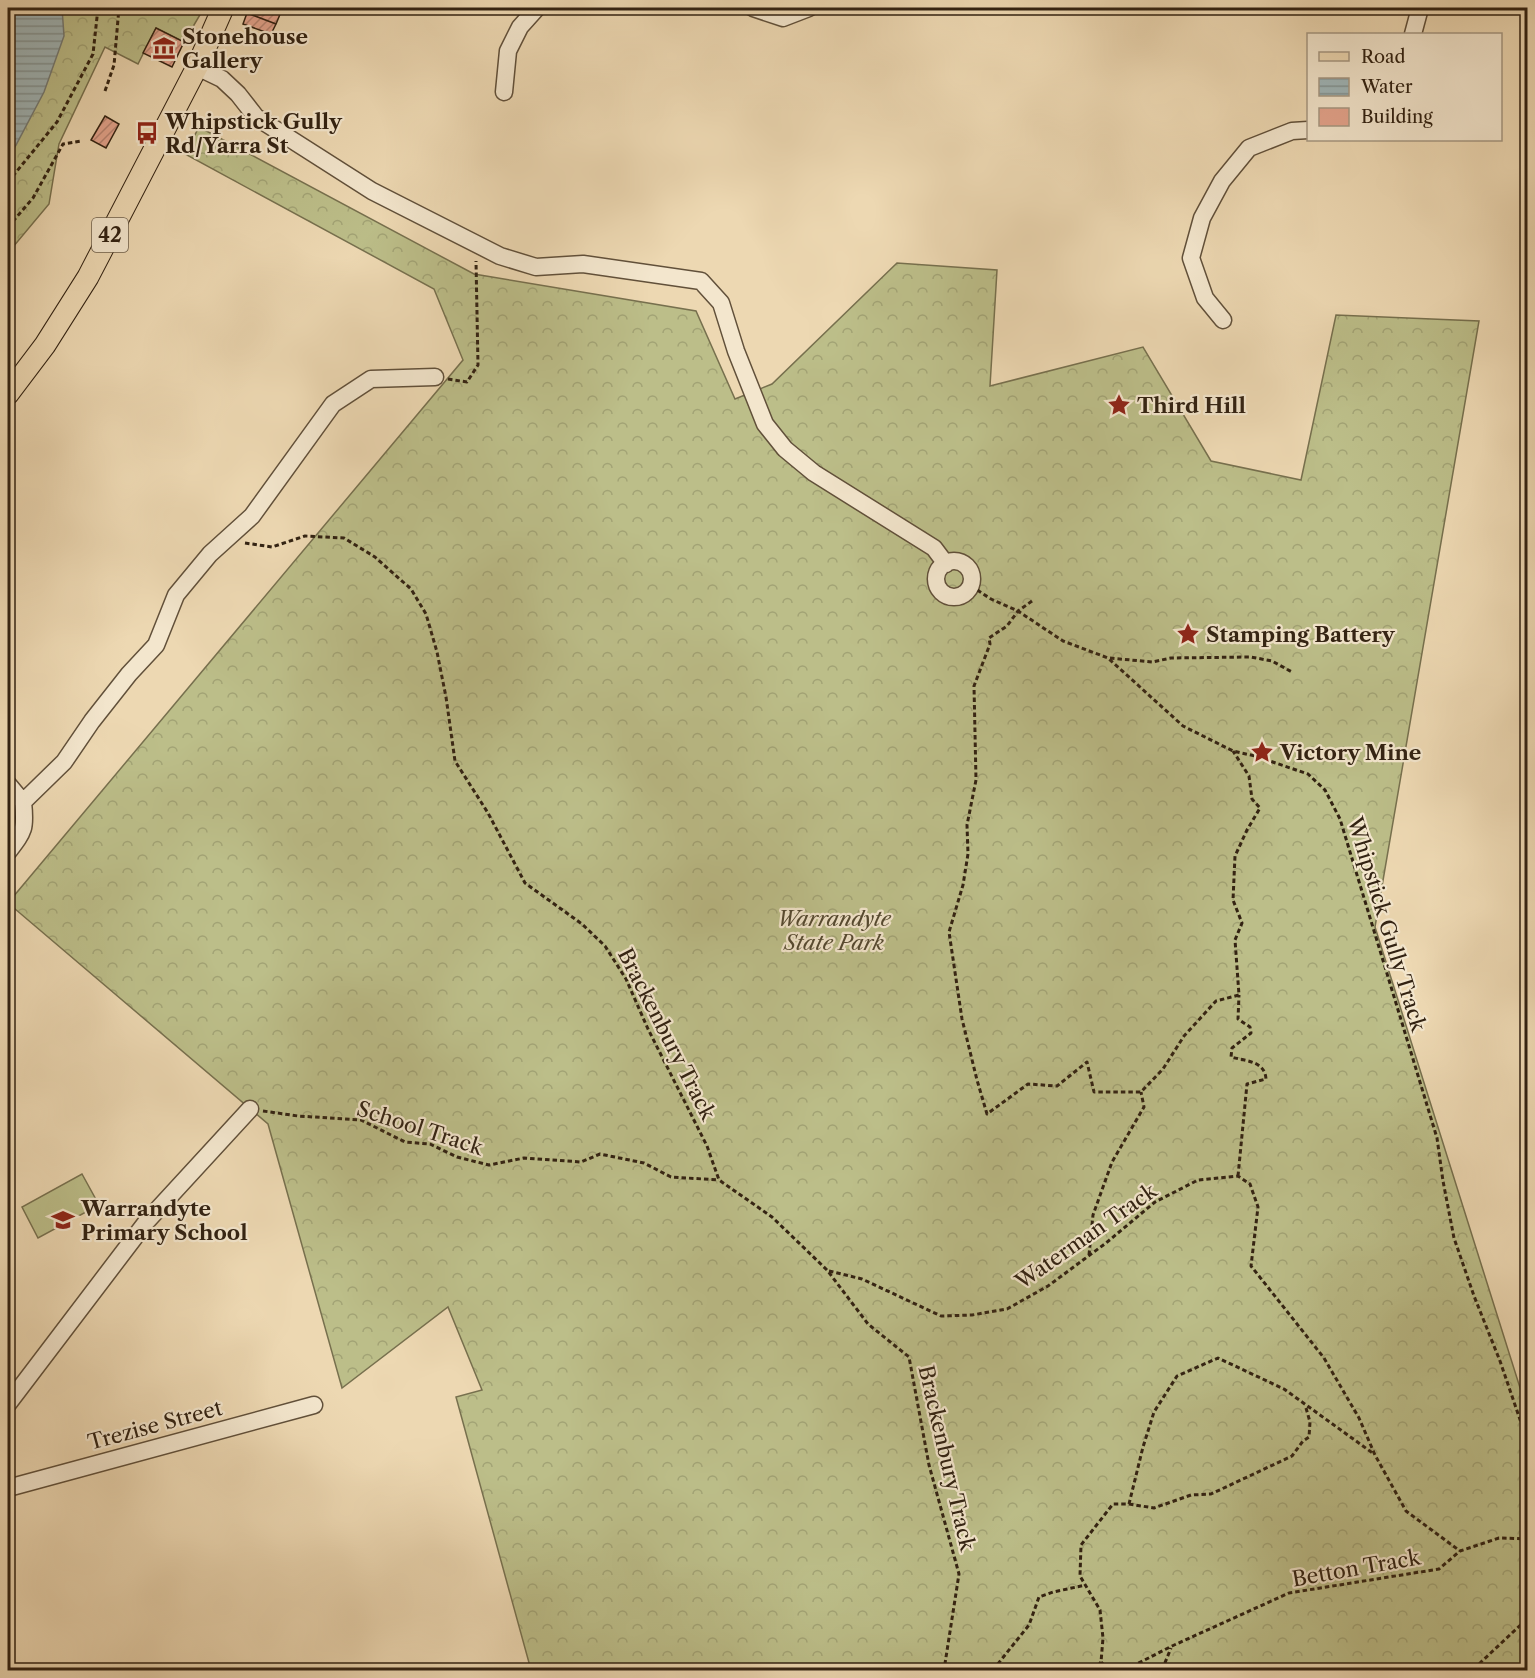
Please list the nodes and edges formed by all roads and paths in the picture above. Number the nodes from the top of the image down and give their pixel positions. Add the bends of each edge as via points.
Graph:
1 (98, 8) edge
2 (119, 8) edge
3 (223, 8) edge
4 (537, 8) edge
5 (753, 8) edge
6 (809, 8) edge
7 (1420, 8) edge
8 (1413, 33) edge
9 (197, 67) junction
10 (105, 91) dead end
11 (504, 92) dead end
12 (1307, 130) edge
13 (81, 141) dead end
14 (8, 182) edge
15 (8, 228) edge
16 (476, 244) junction
17 (1224, 320) dead end
18 (435, 377) joint
19 (8, 394) edge
20 (224, 541) junction
21 (945, 564) junction
22 (971, 586) junction
23 (1032, 601) dead end
24 (1018, 611) junction
25 (1108, 658) junction
26 (1293, 672) dead end
27 (1233, 751) junction
28 (8, 784) edge
29 (23, 801) junction
30 (8, 852) edge
31 (1239, 995) junction
32 (1141, 1092) junction
33 (250, 1108) joint
34 (1238, 1176) junction
35 (719, 1180) junction
36 (1089, 1255) junction
37 (827, 1270) junction
38 (8, 1404) edge
39 (314, 1405) dead end
40 (1306, 1406) junction
41 (1527, 1443) edge
42 (1376, 1455) junction
43 (8, 1488) edge
44 (1130, 1504) junction
45 (1527, 1539) edge
46 (1460, 1551) junction
47 (1086, 1586) junction
48 (1527, 1618) edge
49 (1172, 1646) junction
50 (1101, 1662) junction
51 (945, 1671) edge
52 (993, 1671) edge
53 (1095, 1671) edge
54 (1110, 1671) edge
55 (1125, 1671) edge
56 (1162, 1671) edge
57 (1475, 1671) edge

1 - 14 path via 93,54 83,74 57,122
2 - 10 path via 114,65
3 - 9 main road, 42
4 - 11 street via 520,27 508,51
5 - 6 street via 783,18
7 - 8 street
9 - 16 street via 222,79 256,117 372,191
9 - 19 main road, 42 via 88,277
12 - 17 street via 1292,131 1250,148 1222,181 1202,218 1191,258 1205,298
13 - 15 path via 63,144 33,198
16 - 18 path via 478,365 467,382
16 - 21 street via 536,267 583,264 701,281 721,303 765,424 785,449 814,473 934,548
18 - 20 street via 371,379 333,404 252,516
20 - 29 street via 176,595 156,645 92,721 64,762
20 - 35 path, Brackenbury Track via 272,547 305,536 344,538 375,557 411,589 426,615 437,652 455,761 525,883 606,946 707,1146
21 - 22 street via 956,561 966,566 972,575
21 - 22 street via 936,579 940,591 957,598
22 - 24 path, Whipstick Gully Track
23 - 24 path
24 - 25 path, Whipstick Gully Track via 1063,641
24 - 32 path via 989,638 974,686 976,780 967,825 968,854 949,932 962,1019 977,1080 987,1114 1028,1084 1057,1086 1087,1062 1094,1092
25 - 26 path via 1152,662 1171,658 1251,657 1272,661
25 - 27 path, Whipstick Gully Track via 1183,726
27 - 31 path via 1249,777 1252,799 1260,808 1235,856 1233,900 1242,923 1235,940
27 - 41 path, Whipstick Gully Track via 1308,774 1325,790 1340,819 1437,1138 1454,1238
28 - 29 street
29 - 30 street via 26,822
31 - 32 path via 1216,1001
31 - 34 path via 1238,1019 1250,1027 1251,1033 1232,1048 1231,1057 1260,1065 1266,1071 1266,1079 1247,1084
32 - 36 path via 1144,1107 1112,1162 1092,1215
33 - 35 path, School Track via 361,1120 405,1142 430,1144 457,1157 489,1165 524,1158 580,1162 600,1154 644,1162 671,1177
33 - 38 street via 147,1221
34 - 36 path, Waterman Track via 1198,1180 1155,1202
34 - 42 path via 1250,1184 1258,1207 1251,1266 1324,1358
35 - 37 path, Brackenbury Track via 772,1217
36 - 37 path, Waterman Track via 1048,1286 1007,1309 972,1315 941,1316 862,1279
37 - 51 path, Brackenbury Track via 868,1323 909,1357 929,1465 959,1574
39 - 43 street, Trezise Street
40 - 42 path
40 - 44 path via 1309,1437 1292,1456 1211,1494 1191,1494 1154,1508
40 - 44 path via 1284,1389 1218,1358 1177,1377 1154,1412
42 - 46 path via 1406,1511
44 - 47 path via 1113,1504 1081,1545 1080,1576
45 - 46 path, Betton Track via 1499,1538
46 - 49 path, Betton Track via 1439,1569 1289,1593
47 - 50 path via 1100,1610 1104,1638
47 - 52 path via 1039,1597 1029,1625
48 - 57 path
49 - 55 path, Betton Track
49 - 56 path
50 - 53 path
50 - 54 path

